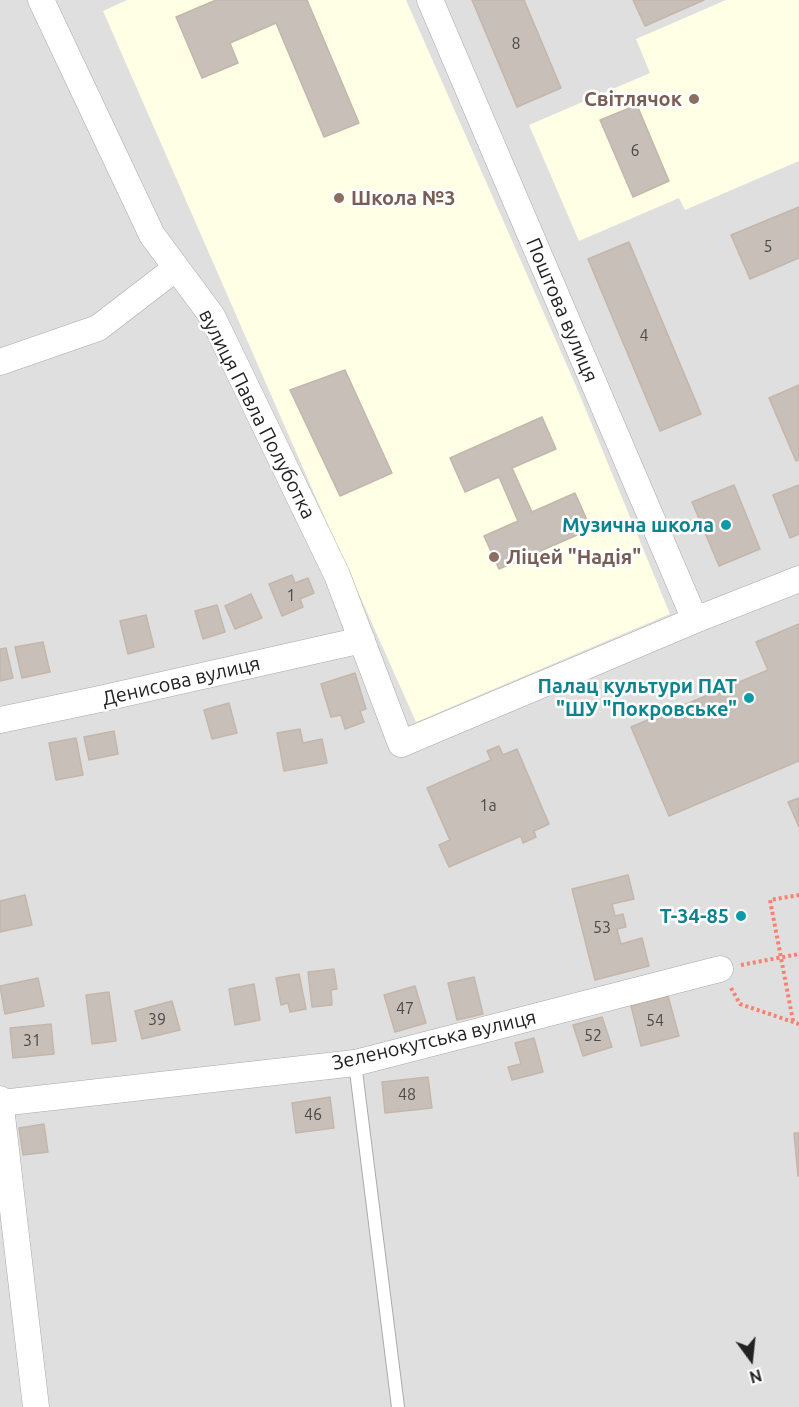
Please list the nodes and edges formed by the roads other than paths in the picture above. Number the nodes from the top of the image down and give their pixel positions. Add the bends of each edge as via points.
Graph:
1 (41, 0) edge
2 (430, 0) edge
3 (176, 268) junction
4 (0, 362) edge
5 (799, 579) edge
6 (695, 620) junction
7 (362, 640) junction
8 (0, 720) edge
9 (720, 969) road end
10 (355, 1063) junction
11 (0, 1101) edge
12 (36, 1407) edge
13 (398, 1407) edge

1 - 3 street, вулиця Павла Полуботка via 152,235
2 - 6 street, Поштова вулиця
3 - 4 street via 98,328
3 - 7 street, вулиця Павла Полуботка via 212,316 337,574
5 - 6 street
6 - 7 street, вулиця Павла Полуботка via 401,744
7 - 8 street, Денисова вулиця
9 - 10 street, Зеленокутська вулиця
10 - 11 street, Зеленокутська вулиця
10 - 13 lane
11 - 12 street

